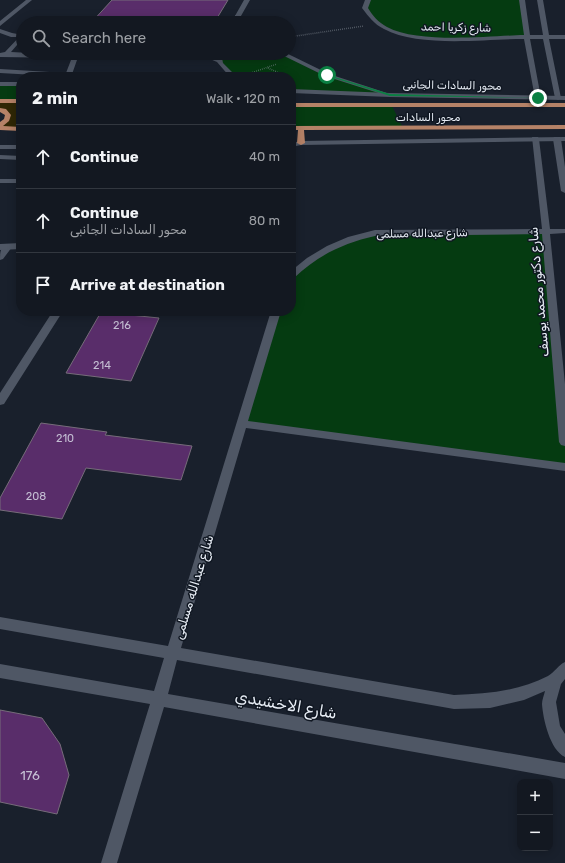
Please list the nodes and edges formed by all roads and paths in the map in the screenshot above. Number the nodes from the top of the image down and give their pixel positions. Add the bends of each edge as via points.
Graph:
1 (29, 0) edge
2 (247, 0) edge
3 (368, 0) edge
4 (522, 0) edge
5 (540, 0) edge
6 (237, 16) edge
7 (0, 24) edge
8 (377, 24) junction
9 (0, 31) edge
10 (16, 35) edge
11 (296, 36) edge
12 (16, 37) edge
13 (527, 37) junction
14 (546, 37) junction
15 (565, 37) edge
16 (0, 38) edge
17 (16, 44) edge
18 (7, 54) junction
19 (16, 54) edge
20 (0, 55) edge
21 (74, 60) edge
22 (289, 60) edge
23 (294, 60) edge
24 (219, 61) edge
25 (268, 67) junction
26 (0, 72) edge
27 (70, 72) edge
28 (228, 72) edge
29 (254, 72) edge
30 (278, 72) edge
31 (16, 73) edge
32 (0, 84) edge
33 (16, 84) edge
34 (296, 91) edge
35 (390, 95) junction
36 (538, 98) junction
37 (562, 98) edge
38 (0, 101) edge
39 (16, 102) edge
40 (296, 105) edge
41 (565, 105) edge
42 (392, 106) junction
43 (0, 110) edge
44 (0, 125) edge
45 (565, 127) edge
46 (0, 128) edge
47 (296, 128) edge
48 (301, 128) junction
49 (16, 129) edge
50 (535, 139) junction
51 (561, 139) edge
52 (301, 143) junction
53 (296, 144) edge
54 (0, 147) edge
55 (16, 147) edge
56 (0, 157) edge
57 (16, 158) edge
58 (0, 180) edge
59 (16, 181) edge
60 (565, 191) edge
61 (546, 231) junction
62 (565, 231) edge
63 (16, 246) edge
64 (4, 247) edge
65 (0, 257) edge
66 (296, 271) edge
67 (55, 316) edge
68 (275, 316) edge
69 (0, 401) edge
70 (243, 424) junction
71 (565, 442) edge
72 (565, 467) edge
73 (0, 623) edge
74 (172, 653) junction
75 (565, 669) edge
76 (0, 671) edge
77 (555, 680) junction
78 (158, 700) junction
79 (565, 749) edge
80 (565, 771) edge
81 (109, 863) edge

1 - 7 street
2 - 6 street
3 - 8 street, شارع زكريا احمد via 365,8 368,16
4 - 13 street
5 - 14 street
8 - 11 path
8 - 13 street, شارع زكريا احمد via 411,36 434,38
9 - 10 street
12 - 16 street
13 - 14 street, شارع زكريا احمد
13 - 36 street
14 - 15 street, شارع زكريا احمد
14 - 37 street
17 - 18 street
18 - 19 street
18 - 20 street
21 - 27 street
22 - 25 path
23 - 35 street via 334,78
24 - 28 street
25 - 29 path
25 - 30 path
26 - 31 street
32 - 33 street
34 - 35 street, محور السادات الجانبى
35 - 36 street, محور السادات الجانبى
35 - 42 main road
36 - 37 street, محور السادات الجانبى
38 - 39 main road
40 - 42 main road, محور السادات
41 - 42 main road, محور السادات
43 - 44 main road via 4,110 8,115 7,120
45 - 48 main road, محور السادات
46 - 49 main road
47 - 48 main road, محور السادات
48 - 52 main road
50 - 51 street
50 - 52 street
50 - 61 street, شارع دكتور محمد يوسف
51 - 60 street
52 - 53 street
54 - 55 street
56 - 57 street
58 - 59 street
61 - 62 street, شارع عبدالله مسلمى
61 - 66 street, شارع عبدالله مسلمى via 375,233 328,248
61 - 71 street, شارع دكتور محمد يوسف
63 - 64 street
64 - 65 street
67 - 69 street
68 - 70 street, شارع عبدالله مسلمى
70 - 72 street
70 - 74 street, شارع عبدالله مسلمى
73 - 74 street
74 - 77 street via 454,702 490,701 524,693
74 - 78 street, شارع عبدالله مسلمى
75 - 77 street
76 - 78 street, شارع الاخشيدي
77 - 79 street via 549,702 553,728
78 - 80 street, شارع الاخشيدي
78 - 81 street, شارع عبدالله مسلمى

